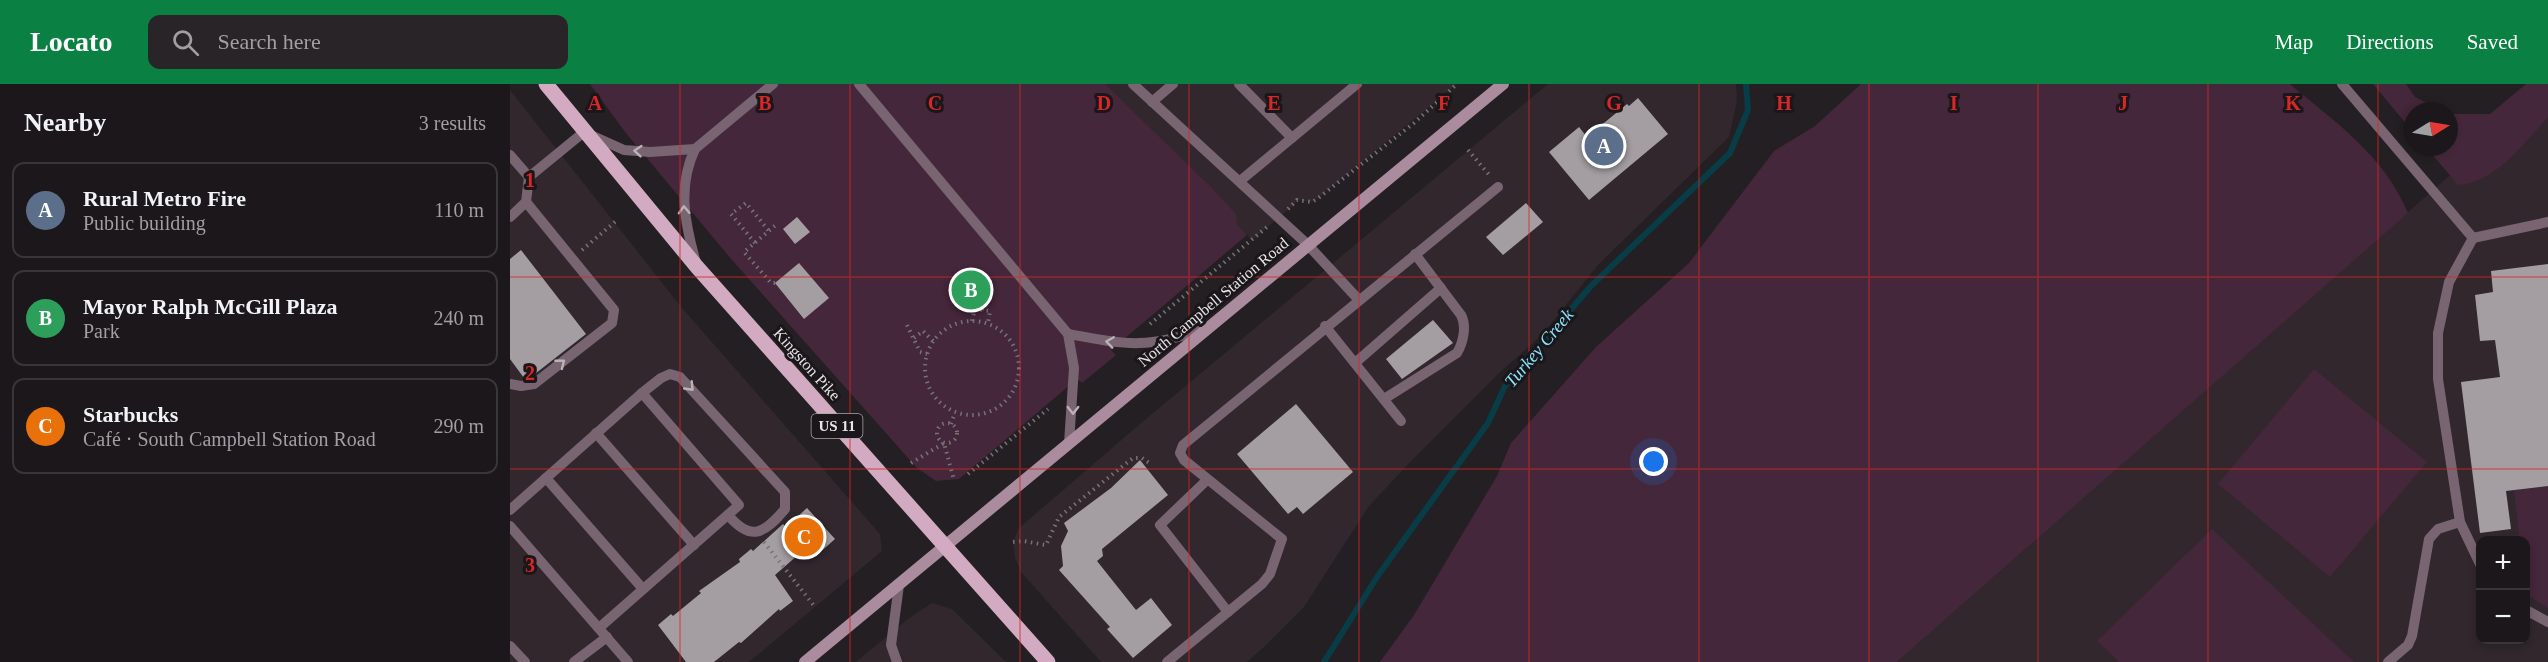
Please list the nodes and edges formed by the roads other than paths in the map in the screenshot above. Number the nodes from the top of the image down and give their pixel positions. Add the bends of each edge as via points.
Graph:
1 (546, 84) edge
2 (773, 84) edge
3 (859, 84) edge
4 (1133, 84) edge
5 (1173, 84) edge
6 (1239, 84) edge
7 (1357, 84) edge
8 (1503, 84) edge
9 (2342, 84) edge
10 (1152, 102) junction
11 (584, 132) junction
12 (1292, 138) junction
13 (695, 150) junction
14 (510, 154) edge
15 (529, 177) junction
16 (1240, 181) junction
17 (1498, 187) dead end
18 (526, 202) junction
19 (510, 217) edge
20 (2548, 222) edge
21 (2473, 238) junction
22 (1306, 244) junction
23 (1415, 254) junction
24 (697, 267) junction
25 (1440, 288) junction
26 (1358, 299) junction
27 (1325, 326) junction
28 (1207, 328) junction
29 (1068, 334) junction
30 (1355, 363) junction
31 (510, 384) edge
32 (642, 393) junction
33 (1384, 399) junction
34 (1401, 421) dead end
35 (596, 433) junction
36 (1069, 443) junction
37 (546, 478) junction
38 (1207, 480) junction
39 (510, 510) edge
40 (728, 515) junction
41 (2460, 522) junction
42 (510, 526) edge
43 (694, 544) junction
44 (945, 547) junction
45 (2476, 554) edge
46 (899, 585) junction
47 (643, 589) junction
48 (1228, 612) junction
49 (2530, 612) edge
50 (2548, 622) edge
51 (599, 628) junction
52 (607, 637) junction
53 (510, 646) edge
54 (525, 662) edge
55 (574, 662) edge
56 (628, 662) edge
57 (806, 662) edge
58 (897, 662) edge
59 (1048, 662) edge
60 (1167, 662) edge
61 (2388, 662) edge

1 - 11 main road, Kingston Pike / US 11
2 - 13 lane
3 - 29 lane
4 - 10 lane
5 - 10 lane
6 - 12 lane
7 - 12 lane
8 - 22 main road, North Campbell Station Road
9 - 21 lane
10 - 16 lane
13 -> 11 lane via 624,150
11 - 15 lane
11 - 24 main road, Kingston Pike / US 11
12 - 16 lane
24 -> 13 lane via 685,221 684,189
14 - 15 lane
15 - 18 lane
16 - 22 lane
17 - 23 lane
18 - 19 lane
31 -> 18 lane via 534,384 612,323 614,310
20 - 21 lane
21 - 41 lane via 2449,282 2438,333 2438,379
22 - 26 lane
22 - 28 main road, North Campbell Station Road
23 - 25 lane
23 - 26 lane
24 - 44 main road, Kingston Pike / US 11
25 - 30 lane
25 - 33 lane via 1464,321 1461,346 1457,353
26 - 27 lane
27 - 30 lane
27 - 38 lane via 1183,445 1180,453 1184,460
28 -> 29 lane via 1148,344 1107,342
28 - 36 main road, North Campbell Station Road
29 -> 36 lane via 1074,368
30 - 33 lane
32 - 35 lane
32 - 40 lane via 739,505
32 -> 40 lane via 670,374 680,377 785,492 785,509 755,533 740,529
33 - 34 lane
35 - 37 lane
35 - 43 lane
36 - 44 main road, North Campbell Station Road
37 - 39 lane
37 - 47 lane
38 - 48 lane via 1160,525
38 - 48 lane via 1282,539 1270,574
40 - 43 lane
41 - 45 lane
41 - 61 lane via 2438,529 2429,539 2412,636 2408,645
42 - 51 lane
43 - 47 lane
44 - 46 main road, North Campbell Station Road
44 - 59 main road, Kingston Pike / US 11
46 - 57 main road, North Campbell Station Road
46 - 58 lane via 891,645
47 - 51 lane
48 - 60 lane
49 - 50 lane
51 - 52 lane
52 - 55 lane
52 - 56 lane
53 - 54 lane

